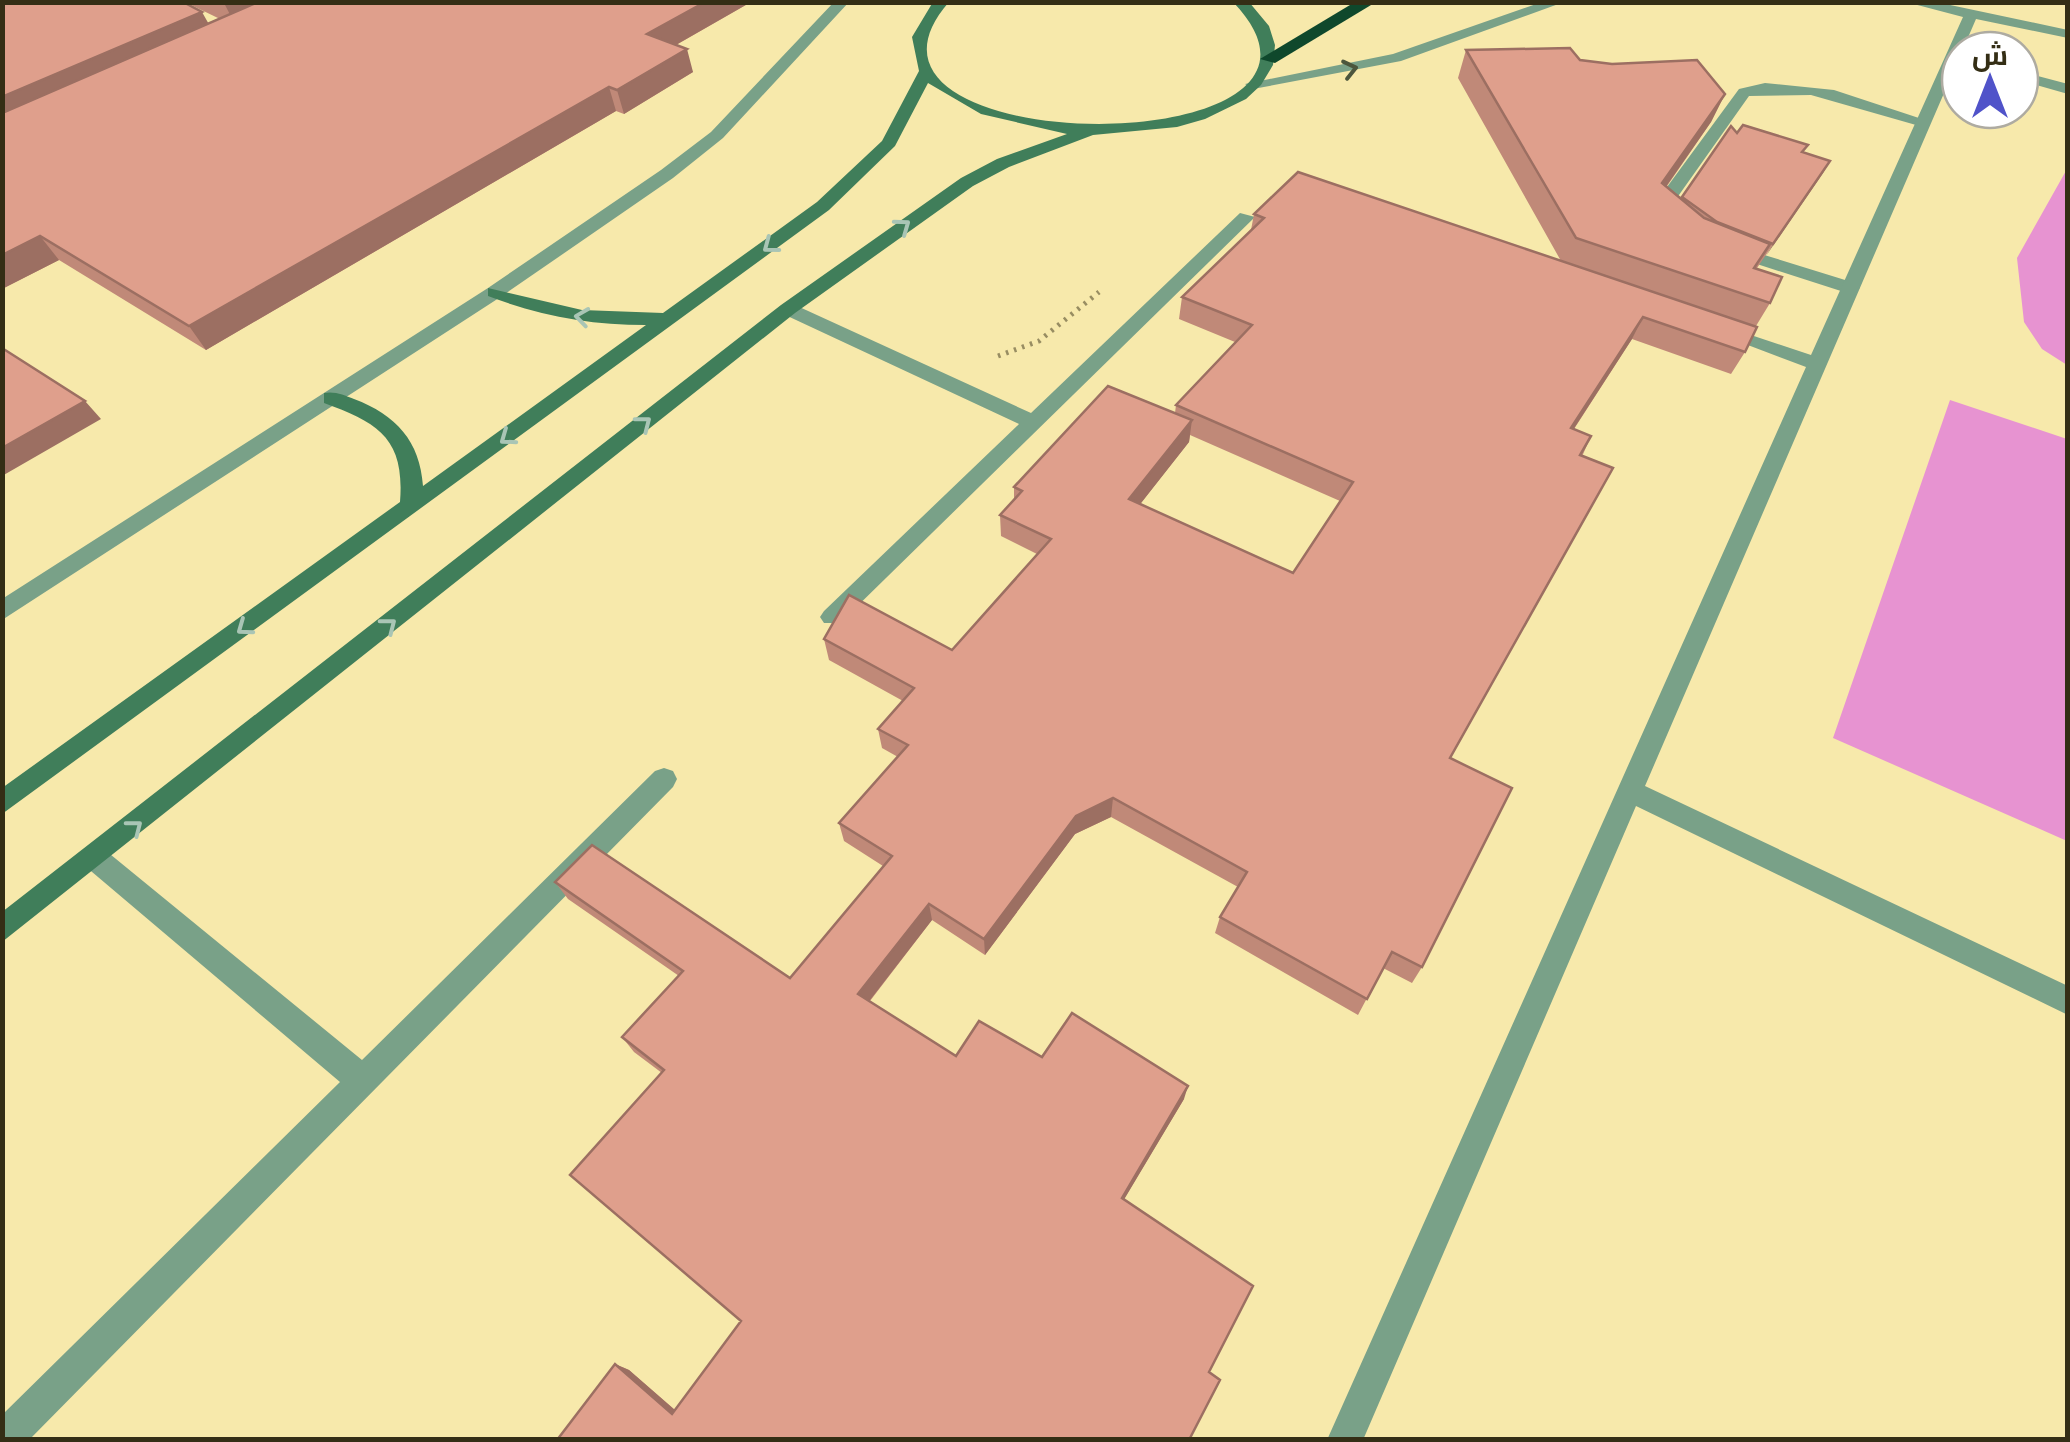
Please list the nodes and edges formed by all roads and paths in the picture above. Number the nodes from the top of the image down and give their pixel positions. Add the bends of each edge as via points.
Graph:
1 (842, 2) edge
2 (942, 2) edge
3 (1368, 2) edge
4 (1557, 2) edge
5 (1912, 2) edge
6 (1248, 5) edge
7 (1971, 14) junction
8 (2068, 34) edge
9 (1268, 59) junction
10 (925, 72) junction
11 (2040, 82) edge
12 (1253, 84) junction
13 (2068, 89) edge
14 (1924, 122) junction
15 (1090, 131) junction
16 (1246, 217) dead end
17 (1678, 230) edge
18 (1711, 243) edge
19 (1105, 287) dead end
20 (1850, 288) junction
21 (495, 292) junction
22 (788, 309) junction
23 (672, 319) junction
24 (1706, 326) edge
25 (983, 354) dead end
26 (1817, 364) junction
27 (331, 398) junction
28 (1033, 422) junction
29 (411, 508) junction
30 (2, 611) edge
31 (832, 617) edge
32 (664, 779) dead end
33 (1630, 791) junction
34 (2, 803) edge
35 (95, 858) junction
36 (2, 929) edge
37 (2068, 1001) edge
38 (362, 1080) junction
39 (3, 1440) edge
40 (1345, 1440) edge

1 - 21 street via 717,135
2 - 10 main road via 925,17 916,44
3 - 9 highway
12 -> 4 street via 1396,58
5 - 7 street
6 - 9 main road via 1267,34
7 - 8 street
7 - 14 street
9 - 12 main road
10 - 15 main road via 989,113
10 -> 23 main road via 889,142 857,176
11 - 13 street
12 - 15 main road via 1188,119
14 - 17 street via 1802,90 1744,92 1664,202 1662,211
14 - 20 street
22 -> 15 main road via 967,182
16 - 28 street
18 - 20 street
19 - 25 path via 1014,356
20 - 26 street
23 -> 21 main road via 592,319
21 - 27 street
22 - 28 street
35 -> 22 main road
23 -> 29 main road
24 - 26 street
26 - 33 street
27 - 29 main road via 378,418 408,449
27 - 30 street
28 - 31 street
29 -> 34 main road
32 - 38 street
33 - 37 street
33 - 40 street
35 - 36 main road
35 - 38 street
38 - 39 street

